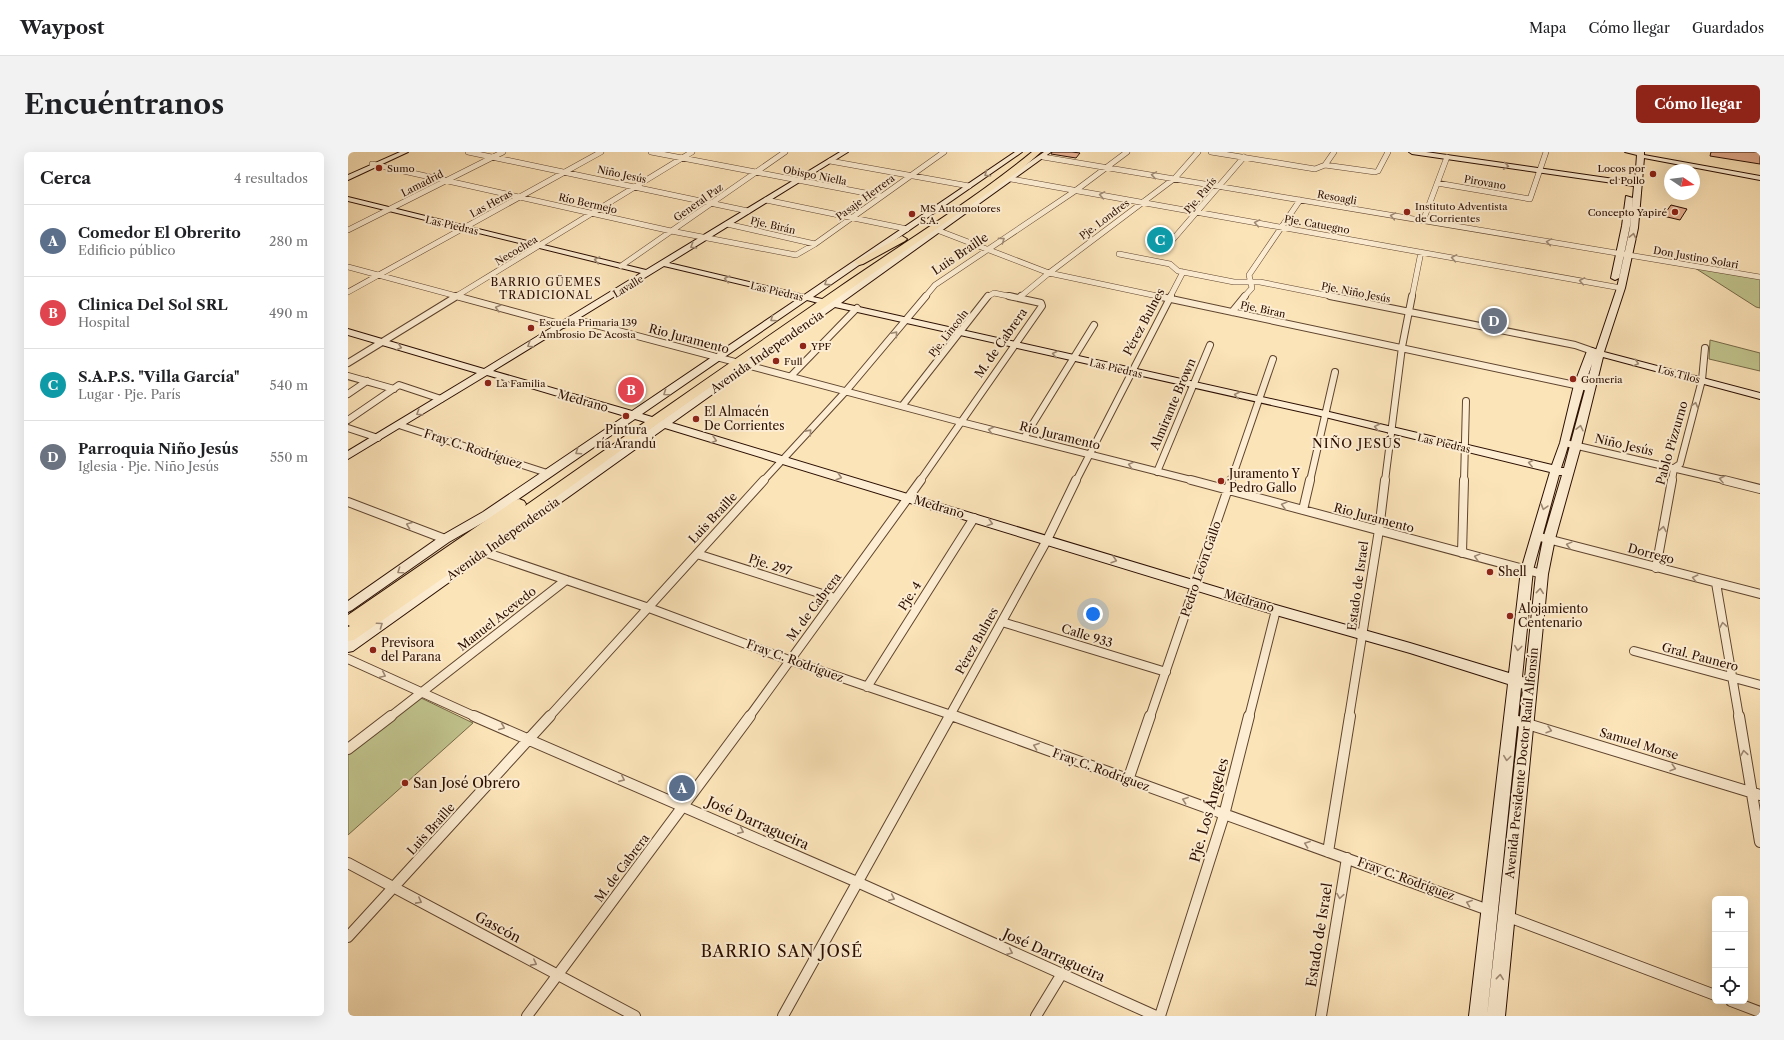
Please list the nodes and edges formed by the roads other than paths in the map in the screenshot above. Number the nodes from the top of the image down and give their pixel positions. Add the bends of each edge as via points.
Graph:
1 (397, 152) edge
2 (405, 152) edge
3 (468, 152) edge
4 (503, 152) edge
5 (601, 152) edge
6 (651, 152) edge
7 (692, 152) edge
8 (785, 152) edge
9 (845, 152) edge
10 (944, 152) edge
11 (1015, 152) edge
12 (1031, 152) edge
13 (1127, 152) edge
14 (1198, 152) edge
15 (1211, 152) edge
16 (1334, 152) edge
17 (1388, 152) edge
18 (1412, 152) edge
19 (1546, 152) edge
20 (1628, 152) edge
21 (1043, 154) edge
22 (1439, 154) edge
23 (1642, 155) edge
24 (493, 157) junction
25 (1244, 157) junction
26 (1447, 157) junction
27 (682, 158) junction
28 (830, 161) junction
29 (374, 164) junction
30 (1322, 167) junction
31 (1107, 168) junction
32 (1539, 170) junction
33 (565, 172) junction
34 (1760, 172) edge
35 (756, 173) junction
36 (348, 175) edge
37 (910, 175) junction
38 (348, 178) edge
39 (1175, 178) junction
40 (1760, 178) edge
41 (1011, 179) junction
42 (447, 180) junction
43 (798, 181) junction
44 (1437, 183) junction
45 (1002, 185) junction
46 (1634, 185) junction
47 (969, 186) junction
48 (1220, 186) junction
49 (636, 187) junction
50 (1075, 191) junction
51 (881, 196) junction
52 (520, 197) junction
53 (348, 199) edge
54 (766, 200) junction
55 (1300, 200) junction
56 (1142, 202) junction
57 (712, 203) junction
58 (962, 206) junction
59 (388, 210) junction
60 (748, 211) junction
61 (1198, 212) junction
62 (592, 213) junction
63 (852, 218) junction
64 (1423, 221) junction
65 (727, 224) junction
66 (1282, 227) junction
67 (465, 228) junction
68 (932, 228) junction
69 (907, 229) junction
70 (348, 230) edge
71 (671, 231) junction
72 (707, 237) junction
73 (815, 244) junction
74 (1169, 244) dead end
75 (539, 246) junction
76 (987, 250) junction
77 (1421, 252) junction
78 (1119, 254) dead end
79 (1624, 254) junction
80 (796, 256) joint
81 (859, 262) junction
82 (664, 264) junction
83 (621, 266) junction
84 (348, 267) edge
85 (880, 272) joint
86 (1184, 272) junction
87 (649, 273) junction
88 (1049, 273) junction
89 (379, 276) junction
90 (1760, 277) edge
91 (1251, 281) junction
92 (1617, 287) junction
93 (348, 292) edge
94 (457, 297) junction
95 (1019, 298) junction
96 (1170, 299) junction
97 (820, 301) junction
98 (857, 308) junction
99 (1232, 312) junction
100 (1408, 312) junction
101 (573, 319) junction
102 (908, 319) junction
103 (563, 325) junction
104 (1094, 326) dead end
105 (348, 332) edge
106 (959, 332) junction
107 (381, 343) junction
108 (1014, 345) junction
109 (1210, 345) dead end
110 (1402, 347) junction
111 (1706, 348) dead end
112 (1595, 352) junction
113 (716, 358) junction
114 (1074, 358) junction
115 (1273, 359) dead end
116 (348, 363) edge
117 (738, 363) junction
118 (1132, 371) junction
119 (1336, 372) dead end
120 (486, 373) junction
121 (348, 376) edge
122 (791, 376) junction
123 (1702, 380) junction
124 (367, 381) junction
125 (1194, 385) junction
126 (1584, 386) junction
127 (394, 389) junction
128 (846, 391) junction
129 (348, 394) edge
130 (1760, 396) edge
131 (441, 399) junction
132 (1258, 400) junction
133 (1466, 401) dead end
134 (902, 406) junction
135 (1324, 414) junction
136 (348, 420) edge
137 (648, 420) junction
138 (961, 422) junction
139 (399, 425) junction
140 (348, 428) edge
141 (1392, 430) junction
142 (378, 438) junction
143 (1024, 438) junction
144 (1565, 443) junction
145 (1576, 446) junction
146 (1466, 448) junction
147 (1089, 454) junction
148 (348, 456) edge
149 (783, 461) junction
150 (1556, 468) junction
151 (1674, 468) junction
152 (1157, 472) junction
153 (547, 473) junction
154 (1568, 473) junction
155 (1760, 489) edge
156 (1228, 490) junction
157 (909, 498) junction
158 (348, 502) edge
159 (1303, 510) junction
160 (487, 515) junction
161 (974, 518) junction
162 (531, 519) junction
163 (1379, 530) junction
164 (1536, 536) junction
165 (445, 539) junction
166 (1549, 539) junction
167 (1047, 540) junction
168 (484, 552) junction
169 (1462, 552) junction
170 (697, 554) junction
171 (1656, 568) junction
172 (1527, 570) junction
173 (1542, 574) junction
174 (566, 580) junction
175 (1716, 583) junction
176 (1195, 584) junction
177 (418, 587) junction
178 (393, 591) junction
179 (1760, 594) edge
180 (835, 598) junction
181 (348, 607) edge
182 (649, 608) junction
183 (1276, 610) junction
184 (1002, 622) junction
185 (348, 623) edge
186 (348, 635) edge
187 (1364, 635) junction
188 (348, 647) edge
189 (1634, 651) dead end
190 (348, 659) edge
191 (789, 660) junction
192 (1166, 672) junction
193 (1732, 677) junction
194 (1514, 681) junction
195 (1530, 685) junction
196 (1760, 685) edge
197 (867, 687) junction
198 (422, 693) junction
199 (950, 714) junction
200 (1511, 719) junction
201 (1526, 723) junction
202 (528, 738) junction
203 (348, 749) edge
204 (1128, 780) junction
205 (1755, 793) edge
206 (684, 806) junction
207 (1224, 814) junction
208 (1760, 842) edge
209 (1328, 852) junction
210 (1347, 858) junction
211 (348, 863) edge
212 (857, 882) junction
213 (394, 888) junction
214 (1489, 910) junction
215 (1506, 916) junction
216 (348, 938) edge
217 (557, 975) junction
218 (1061, 975) junction
219 (1712, 994) edge
220 (1739, 1004) edge
221 (1760, 1012) edge
222 (526, 1016) edge
223 (636, 1016) edge
224 (783, 1016) edge
225 (1036, 1016) edge
226 (1156, 1016) edge
227 (1160, 1016) edge
228 (1321, 1016) edge
229 (1478, 1016) edge
230 (1496, 1016) edge

1 - 29 main road
2 - 29 main road
3 - 24 street, Niño Jesús
4 - 24 street, Lamadrid
5 - 33 street, Las Heras
6 - 27 street, Obispo Niella
7 - 27 street, Necochea
8 - 35 street, General Paz
9 - 28 main road, Lavalle
10 - 37 street, Pasaje Herrera
11 -> 47 main road, Avenida Independencia
12 - 68 highway, Avenida Independencia
13 - 31 street, Luis Braille
14 - 39 street, Pje. Londres
15 - 25 street
16 - 30 street
17 - 30 street via 1378,171
18 - 22 main road
19 - 32 street
20 - 23 main road
21 - 31 street, Resoagli
21 - 41 main road, Avenida Independencia
21 - 58 highway, Avenida Independencia
22 - 26 main road
23 - 34 main road
23 - 40 main road
23 - 46 main road, Avenida Presidente Doctor Raúl Alfonsín
24 - 33 street, Niño Jesús
24 - 42 street, Lamadrid
25 - 30 street via 1315,169
25 - 48 street, Pje. París
26 -> 32 main road
26 - 44 street
27 - 35 street, Obispo Niella
27 - 49 street, Necochea
28 - 37 street
28 - 43 main road, Lavalle
29 - 36 main road
29 - 38 main road
29 - 42 street, Río Bermejo
39 -> 31 street, Resoagli
31 - 50 street, Luis Braille
32 - 44 street, Pirovano via 1530,199
32 - 46 main road
33 - 49 street, Niño Jesús
33 - 52 street, Las Heras
35 - 43 street, Obispo Niella
35 - 57 street, General Paz
37 - 47 street
37 - 51 street, Pasaje Herrera
39 - 48 street, Resoagli
39 - 56 street, Pje. Londres
41 - 45 main road, Avenida Independencia
41 - 50 street, Pje. Catuegno
42 - 52 street, Río Bermejo
42 - 59 street, Lamadrid
43 - 51 street, Obispo Niella
43 - 54 main road, Lavalle
44 - 64 street
45 - 58 highway
45 - 68 main road, Avenida Independencia
46 - 79 main road, Avenida Presidente Doctor Raúl Alfonsín via 1634,228
47 - 69 main road, Avenida Independencia
48 - 55 street, Resoagli
48 - 61 street, Pje. París
49 - 57 street, Niño Jesús
49 - 62 street, Necochea
56 -> 50 street, Pje. Catuegno
76 -> 50 street, Luis Braille
51 - 63 street, Pasaje Herrera
52 - 62 street, Río Bermejo
52 - 67 street, Las Heras
53 - 59 main road, Las Piedras
54 - 60 main road, Lavalle
54 - 63 street
64 -> 55 street, Resoagli
55 - 66 street
56 - 61 street, Pje. Catuegno
56 - 88 street, Pje. Londres
57 - 60 street, Niño Jesús
57 - 71 street, General Paz
58 - 68 highway, Avenida Independencia
59 - 67 main road, Las Piedras
59 - 70 street, Lamadrid
60 - 65 main road, Lavalle
66 -> 61 street, Pje. Catuegno
61 - 74 street, Pje. París
62 - 71 street, Río Bermejo
62 - 75 street, Necochea
63 - 69 street
63 - 73 street, Pasaje Herrera
79 -> 64 street, Resoagli
65 - 72 main road, Lavalle
65 - 73 street, Pje. Birán
66 - 77 street, Pje. Catuegno
66 - 91 street via 1249,275
67 - 75 main road, Las Piedras
67 - 89 street, Las Heras
68 - 76 street, Pje. Biran
68 - 81 highway
68 - 85 highway
68 - 97 highway, Avenida Independencia
69 - 81 main road, Avenida Independencia
71 - 72 street, Río Bermejo
71 - 83 street, General Paz
72 - 80 street, Río Bermejo
72 -> 82 main road, Lavalle
73 - 80 street, Pasaje Herrera
83 -> 75 main road, Las Piedras
75 - 94 street, Necochea
76 - 88 street, Pje. Biran
76 - 102 street, Luis Braille via 935,285
92 -> 77 street, Pje. Catuegno
77 - 100 street, Estado de Israel
78 - 86 street, Pje. Niño Jesús via 1170,264 1178,271
79 - 90 street, Don Justino Solari
79 - 92 main road, Avenida Presidente Doctor Raúl Alfonsín
81 -> 97 main road, Avenida Independencia
82 - 87 main road, Lavalle
97 -> 82 main road, Las Piedras
83 - 87 main road, Las Piedras
84 - 89 street
85 - 97 main road, Avenida Independencia
86 - 91 street, Pje. Niño Jesús via 1234,282
86 - 96 street, Pérez Bulnes
87 - 101 main road, Lavalle
88 - 95 street, Pje. Londres
88 - 96 street, Pje. Biran
89 - 93 street, Las Heras
89 - 94 street
91 - 99 street via 1252,288
91 - 100 street, Pje. Niño Jesús
92 - 112 main road, Avenida Presidente Doctor Raúl Alfonsín
103 -> 94 street
94 - 107 street, Necochea
95 - 106 street, Pje. Lincoln via 989,294
95 - 108 street, M. de Cabrera via 1041,303 1042,306
96 - 99 street, Pje. Biran
96 - 118 street, Pérez Bulnes
97 - 98 main road, Las Piedras
97 -> 113 main road, Avenida Independencia
97 - 117 highway, Avenida Independencia
98 - 102 main road, Las Piedras
98 - 122 street
99 - 110 street, Pje. Biran
100 - 110 street, Estado de Israel
100 - 112 street, Pje. Niño Jesús via 1575,345
101 - 103 main road, Lavalle
101 - 113 street, Rio Juramento
102 - 106 main road, Las Piedras
128 -> 102 street, Luis Braille
103 -> 120 main road, Lavalle
104 - 114 street
105 - 107 main road, Medrano
106 - 108 main road, Las Piedras
106 - 134 street, Pje. Lincoln
107 - 116 street, Necochea
107 -> 120 main road, Medrano
114 -> 108 main road, Las Piedras
108 - 138 street, M. de Cabrera
109 - 125 street, Almirante Brown
110 - 126 street, Pje. Biran
110 - 141 street, Estado de Israel
111 - 123 street, Pablo Pizzurno
112 -> 123 main road, Los Tilos
112 - 126 main road, Avenida Presidente Doctor Raúl Alfonsín
113 - 117 street, Rio Juramento
113 -> 137 main road, Avenida Independencia
114 - 118 main road, Las Piedras
114 - 143 street
115 - 132 street, Pedro León Gallo
117 - 122 street, Rio Juramento
117 - 137 highway, Avenida Independencia
118 - 125 main road, Las Piedras
118 - 147 street, Pérez Bulnes
119 - 135 street
120 - 131 main road, Lavalle
120 - 137 main road, Medrano
121 - 124 street
122 - 128 street, Rio Juramento
123 - 130 main road, Los Tilos
151 -> 123 street, Pablo Pizzurno via 1680,464
124 - 127 street
124 - 129 street
132 -> 125 main road, Las Piedras
125 - 152 street, Almirante Brown
126 - 144 main road, Avenida Presidente Doctor Raúl Alfonsín
145 -> 126 main road, Avenida Presidente Doctor Raúl Alfonsín
127 - 131 street via 399,386
127 - 136 street
128 - 134 street, Rio Juramento
149 -> 128 street, Luis Braille
131 -> 139 main road, Lavalle
132 - 135 main road, Las Piedras
132 - 156 street, Pedro León Gallo
133 - 146 street
134 - 138 street, Rio Juramento
141 -> 135 main road, Las Piedras
135 - 159 street
137 -> 149 main road, Medrano
137 -> 153 main road, Avenida Independencia
137 - 162 main road, Avenida Independencia
137 - 177 highway, Avenida Independencia
137 - 178 highway, Avenida Independencia
143 -> 138 street, Rio Juramento
138 - 157 street, M. de Cabrera
139 - 142 main road, Lavalle
139 - 153 street, Fray C. Rodríguez
140 - 142 street
141 - 146 main road, Las Piedras
141 - 163 street, Estado de Israel
142 - 148 main road, Lavalle
143 - 147 street, Rio Juramento
144 - 145 street, Niño Jesús
144 - 150 main road, Avenida Presidente Doctor Raúl Alfonsín
145 - 151 street, Niño Jesús
145 - 154 main road, Avenida Presidente Doctor Raúl Alfonsín
150 -> 146 main road, Las Piedras
146 - 169 street
152 -> 147 street, Rio Juramento
147 - 167 street, Pérez Bulnes
149 -> 157 main road, Medrano
149 - 170 street, Luis Braille
150 - 154 main road, Las Piedras
150 -> 164 main road, Avenida Presidente Doctor Raúl Alfonsín
155 -> 151 street, Niño Jesús
171 -> 151 street, Pablo Pizzurno
152 - 156 street, Rio Juramento
153 - 160 main road, Avenida Independencia
154 - 166 main road, Avenida Presidente Doctor Raúl Alfonsín
159 -> 156 street, Rio Juramento
156 - 176 street, Pedro León Gallo
157 - 161 main road, Medrano
157 - 180 street, M. de Cabrera
165 -> 158 street
159 - 163 street, Rio Juramento
160 - 165 main road, Avenida Independencia
160 - 178 highway via 433,556
161 -> 167 main road, Medrano
161 - 197 street, Pje. 4
162 - 168 main road, Avenida Independencia
162 - 177 highway
163 - 169 street, Rio Juramento
163 - 187 street, Estado de Israel
164 - 166 street, Dorrego
164 - 172 main road, Avenida Presidente Doctor Raúl Alfonsín
165 -> 181 main road, Avenida Independencia
171 -> 166 street, Dorrego
166 - 173 main road, Avenida Presidente Doctor Raúl Alfonsín
167 -> 176 main road, Medrano
167 - 184 street, Pérez Bulnes
168 - 174 street, Fray C. Rodríguez
188 -> 168 main road, Avenida Independencia
172 -> 169 street, Rio Juramento
170 - 180 street, Pje. 297
170 - 182 street, Luis Braille
175 -> 171 street, Dorrego
172 - 173 street, Rio Juramento
172 -> 194 main road, Avenida Presidente Doctor Raúl Alfonsín
195 -> 173 main road, Avenida Presidente Doctor Raúl Alfonsín
174 - 182 street, Fray C. Rodríguez
174 - 198 street, Manuel Acevedo
175 - 179 street, Dorrego
193 -> 175 street
176 - 183 main road, Medrano
176 - 192 street, Pedro León Gallo
177 - 186 highway, Avenida Independencia
178 - 185 highway, Avenida Independencia
180 - 191 street, M. de Cabrera
182 - 191 street, Fray C. Rodríguez
182 - 202 street, Luis Braille
183 - 187 main road, Medrano
183 - 207 street, Pje. Los Ángeles
184 - 192 street, Calle 933
184 - 199 street, Pérez Bulnes
187 - 194 main road, Medrano
187 - 209 street, Estado de Israel
189 - 193 street, Gral. Paunero
190 -> 198 street, José Darragueira
191 - 197 street, Fray C. Rodríguez
191 - 206 street, M. de Cabrera
192 - 204 street, Pedro León Gallo
193 - 196 street, Gral. Paunero
205 -> 193 street
194 - 195 main road, Medrano
194 - 200 main road, Avenida Presidente Doctor Raúl Alfonsín
195 - 201 main road, Avenida Presidente Doctor Raúl Alfonsín
197 - 199 street, Fray C. Rodríguez
198 -> 202 street, José Darragueira
198 - 203 street, Manuel Acevedo
204 -> 199 street, Fray C. Rodríguez
199 - 212 street, Pérez Bulnes
200 - 201 street, Samuel Morse
200 -> 214 main road, Avenida Presidente Doctor Raúl Alfonsín
201 -> 205 street, Samuel Morse
201 - 215 main road, Avenida Presidente Doctor Raúl Alfonsín
202 -> 206 street, José Darragueira
202 - 213 street, Luis Braille
207 -> 204 street, Fray C. Rodríguez
205 - 208 street
206 -> 212 street, José Darragueira
206 - 217 street, M. de Cabrera
209 -> 207 street, Fray C. Rodríguez
207 - 227 street, Pje. Los Ángeles
209 - 210 street, Fray C. Rodríguez
214 -> 210 street, Fray C. Rodríguez
210 -> 228 street, Estado de Israel
211 - 213 street, Gascón
212 -> 218 street, José Darragueira
212 - 224 street, Pérez Bulnes
213 - 216 street, Luis Braille
213 -> 217 street, Gascón
214 - 215 street, Fray C. Rodríguez
214 - 229 main road, Avenida Presidente Doctor Raúl Alfonsín
215 - 219 street, Fray C. Rodríguez
230 -> 215 main road, Avenida Presidente Doctor Raúl Alfonsín
217 - 222 street, M. de Cabrera
217 - 223 street, Gascón
218 - 225 street
218 - 226 street, José Darragueira
220 - 221 street

